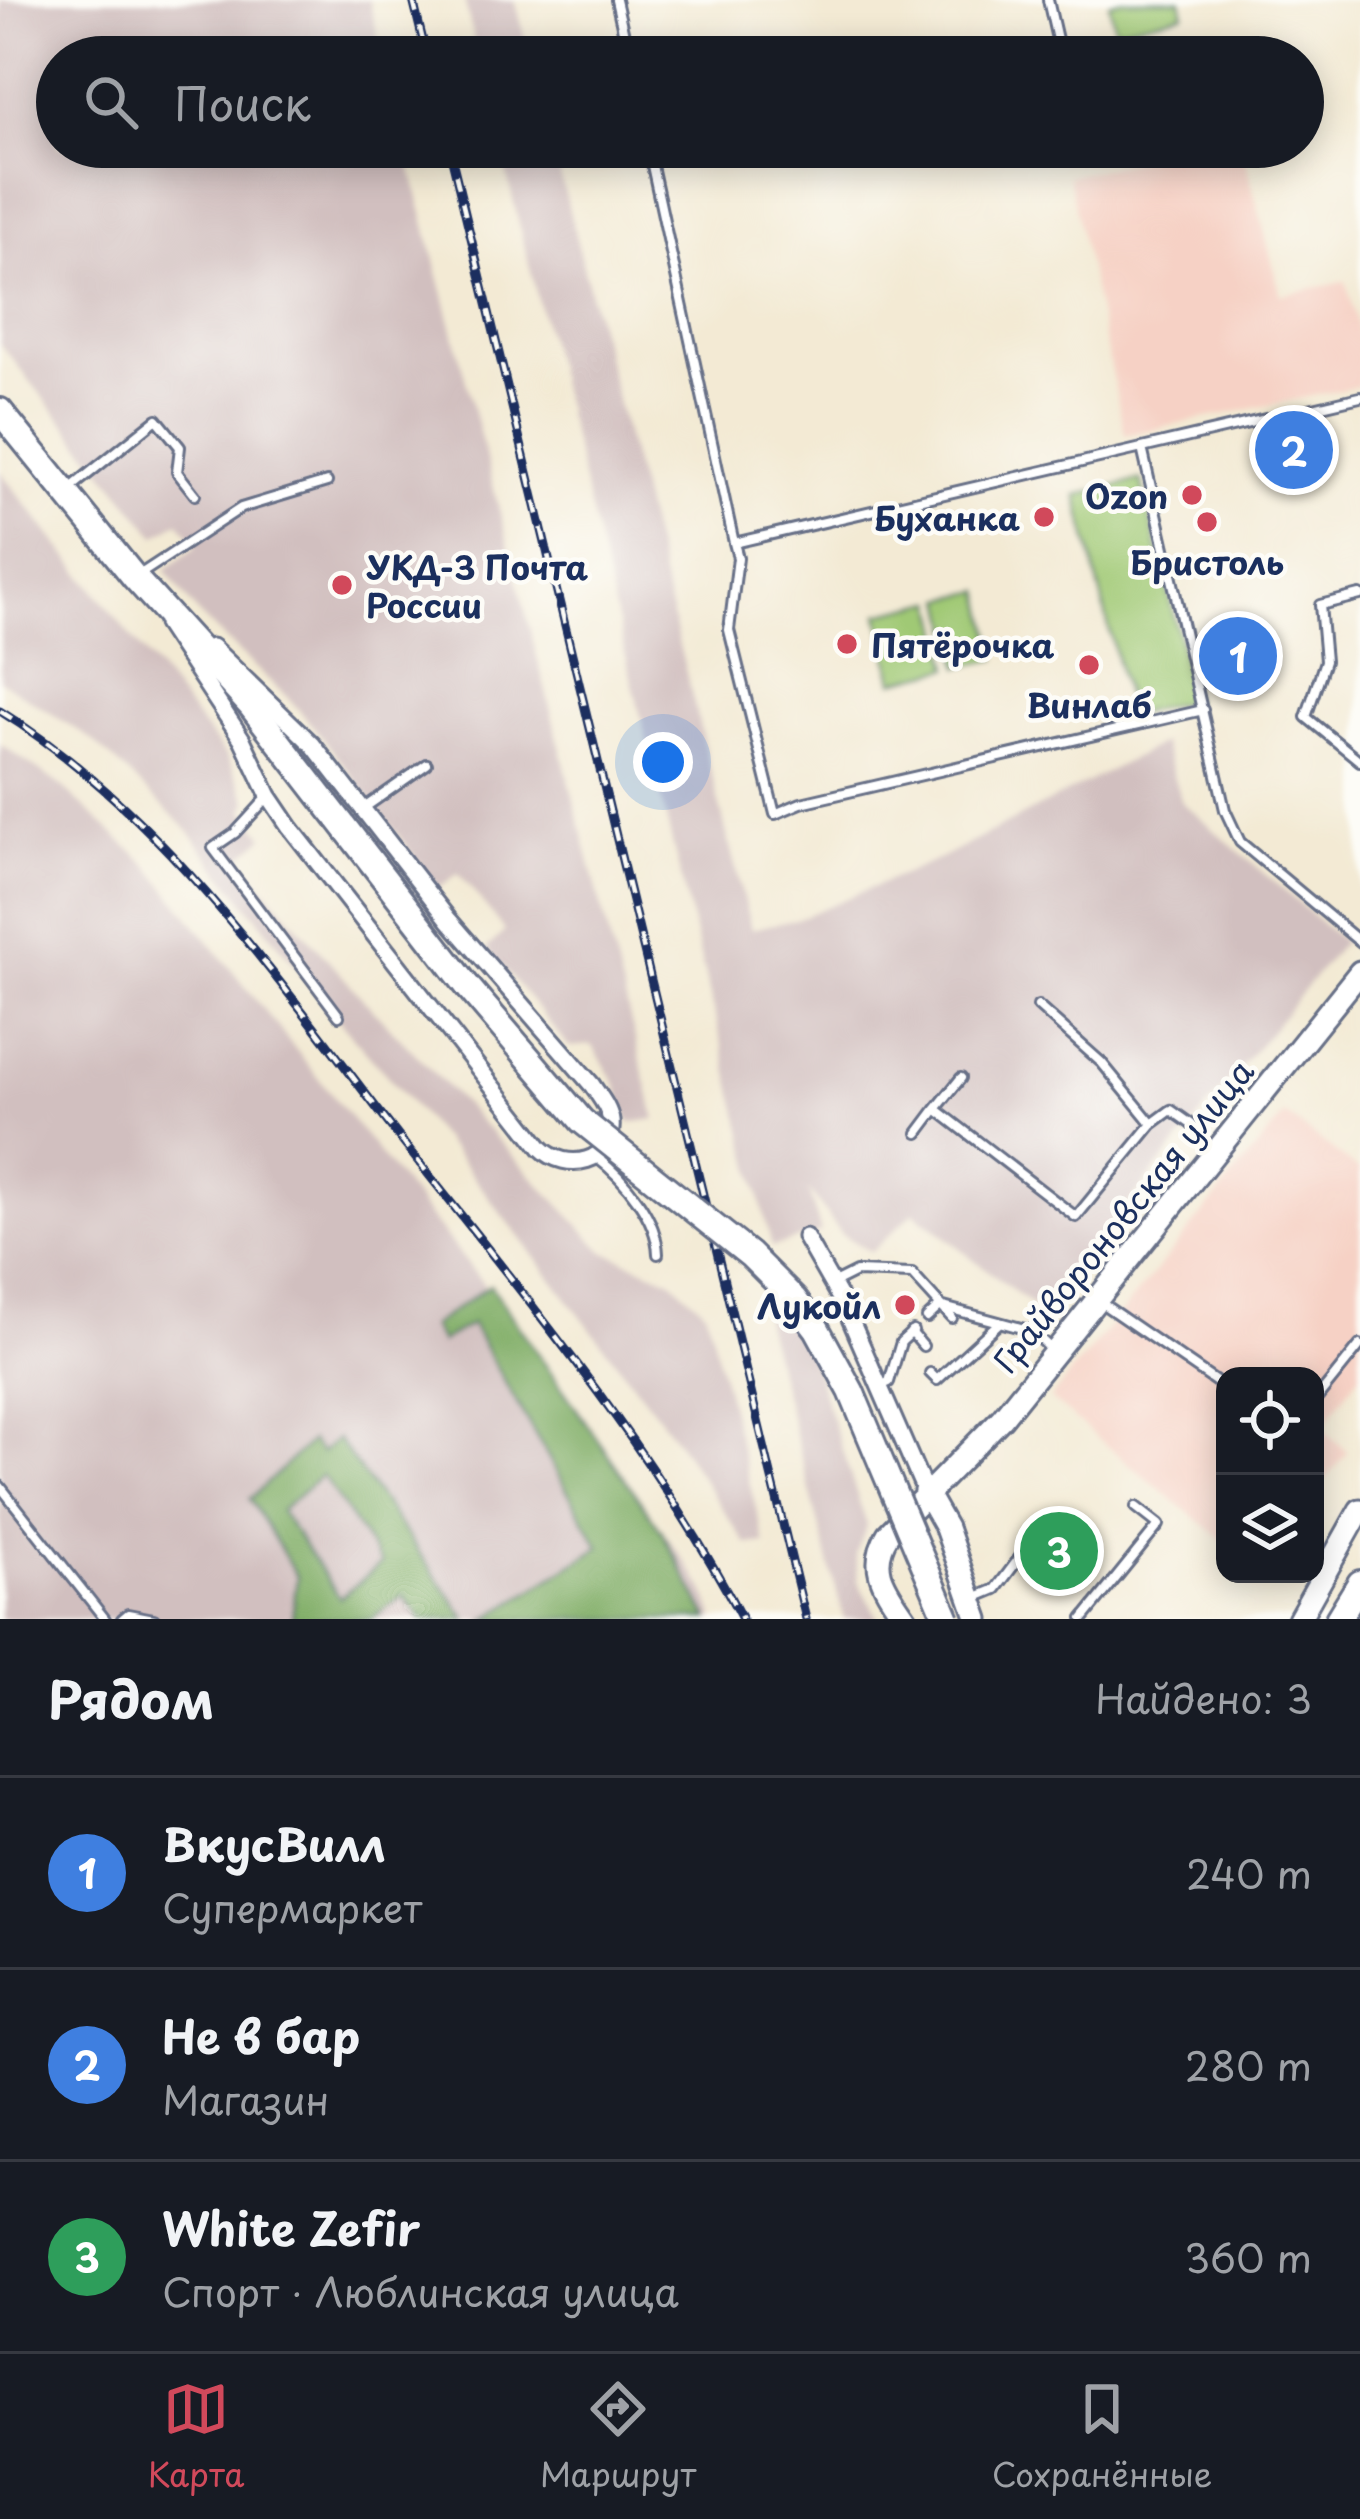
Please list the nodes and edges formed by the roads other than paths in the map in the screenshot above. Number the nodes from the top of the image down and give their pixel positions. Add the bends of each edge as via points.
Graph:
1 (616, 0) edge
2 (1048, 0) edge
3 (624, 36) edge
4 (1056, 36) edge
5 (653, 168) edge
6 (1360, 397) edge
7 (0, 411) edge
8 (1142, 448) junction
9 (327, 482) dead end
10 (65, 492) junction
11 (195, 495) dead end
12 (734, 543) junction
13 (139, 582) junction
14 (1360, 596) edge
15 (164, 607) junction
16 (1202, 710) junction
17 (1360, 761) edge
18 (427, 764) dead end
19 (269, 796) junction
20 (364, 808) junction
21 (1360, 942) edge
22 (1360, 971) edge
23 (1038, 1006) dead end
24 (339, 1016) dead end
25 (961, 1078) dead end
26 (937, 1109) junction
27 (1152, 1124) junction
28 (918, 1133) dead end
29 (1213, 1153) junction
30 (595, 1156) junction
31 (805, 1237) dead end
32 (658, 1254) dead end
33 (830, 1285) junction
34 (1096, 1299) junction
35 (940, 1306) junction
36 (952, 1318) dead end
37 (1000, 1322) junction
38 (940, 1329) dead end
39 (901, 1342) junction
40 (1360, 1345) edge
41 (923, 1346) dead end
42 (1054, 1352) junction
43 (913, 1354) dead end
44 (930, 1373) dead end
45 (1216, 1382) edge
46 (880, 1386) junction
47 (1324, 1390) edge
48 (0, 1486) edge
49 (926, 1491) junction
50 (1136, 1507) dead end
51 (1360, 1510) edge
52 (1026, 1549) dead end
53 (1360, 1583) edge
54 (975, 1610) edge
55 (105, 1619) edge
56 (122, 1619) edge
57 (154, 1619) edge
58 (906, 1619) edge
59 (947, 1619) edge
60 (1083, 1619) edge
61 (1299, 1619) edge
62 (1338, 1619) edge

1 - 3 lane
2 - 4 lane
5 - 12 lane
6 - 8 lane
7 - 10 main road
8 - 12 lane
8 - 16 lane
9 - 13 lane via 241,508
10 - 11 lane via 158,419 180,447 177,472
10 - 13 main road
12 - 16 lane via 729,630 775,814
13 - 15 main road
13 - 19 street
14 - 17 lane via 1320,604 1325,661 1306,717
15 - 20 street via 314,745
15 - 59 main road, bridge via 582,1121 794,1299 850,1391
16 - 21 lane via 1240,842
18 - 20 lane
19 - 24 lane via 213,848
19 - 30 street via 541,1148 563,1162
20 - 30 street via 603,1102 611,1127
22 - 29 main road, Грайвороновская улица
23 - 27 lane via 1102,1063
25 - 26 lane
26 - 27 lane via 1076,1217
26 - 28 lane
27 - 29 lane via 1171,1110
29 - 34 main road, Грайвороновская улица
30 - 32 lane via 658,1230
31 - 33 street
33 - 35 lane via 856,1272 911,1274
33 - 46 street
34 - 42 main road, Грайвороновская улица
34 - 45 lane
35 - 36 lane
35 - 37 lane
35 - 38 lane via 928,1317
37 - 42 lane via 1032,1331
37 - 44 lane via 937,1380
39 - 41 lane via 912,1332
39 - 43 lane
39 - 46 lane via 889,1382
40 - 47 lane
42 - 49 main road, Грайвороновская улица via 962,1462
46 - 49 street
48 - 55 lane
49 - 54 main road
49 - 58 main road, Грайвороновская улица via 877,1558 883,1585
50 - 60 lane via 1159,1526
51 - 61 main road
52 - 54 lane
53 - 62 main road
56 - 57 lane

